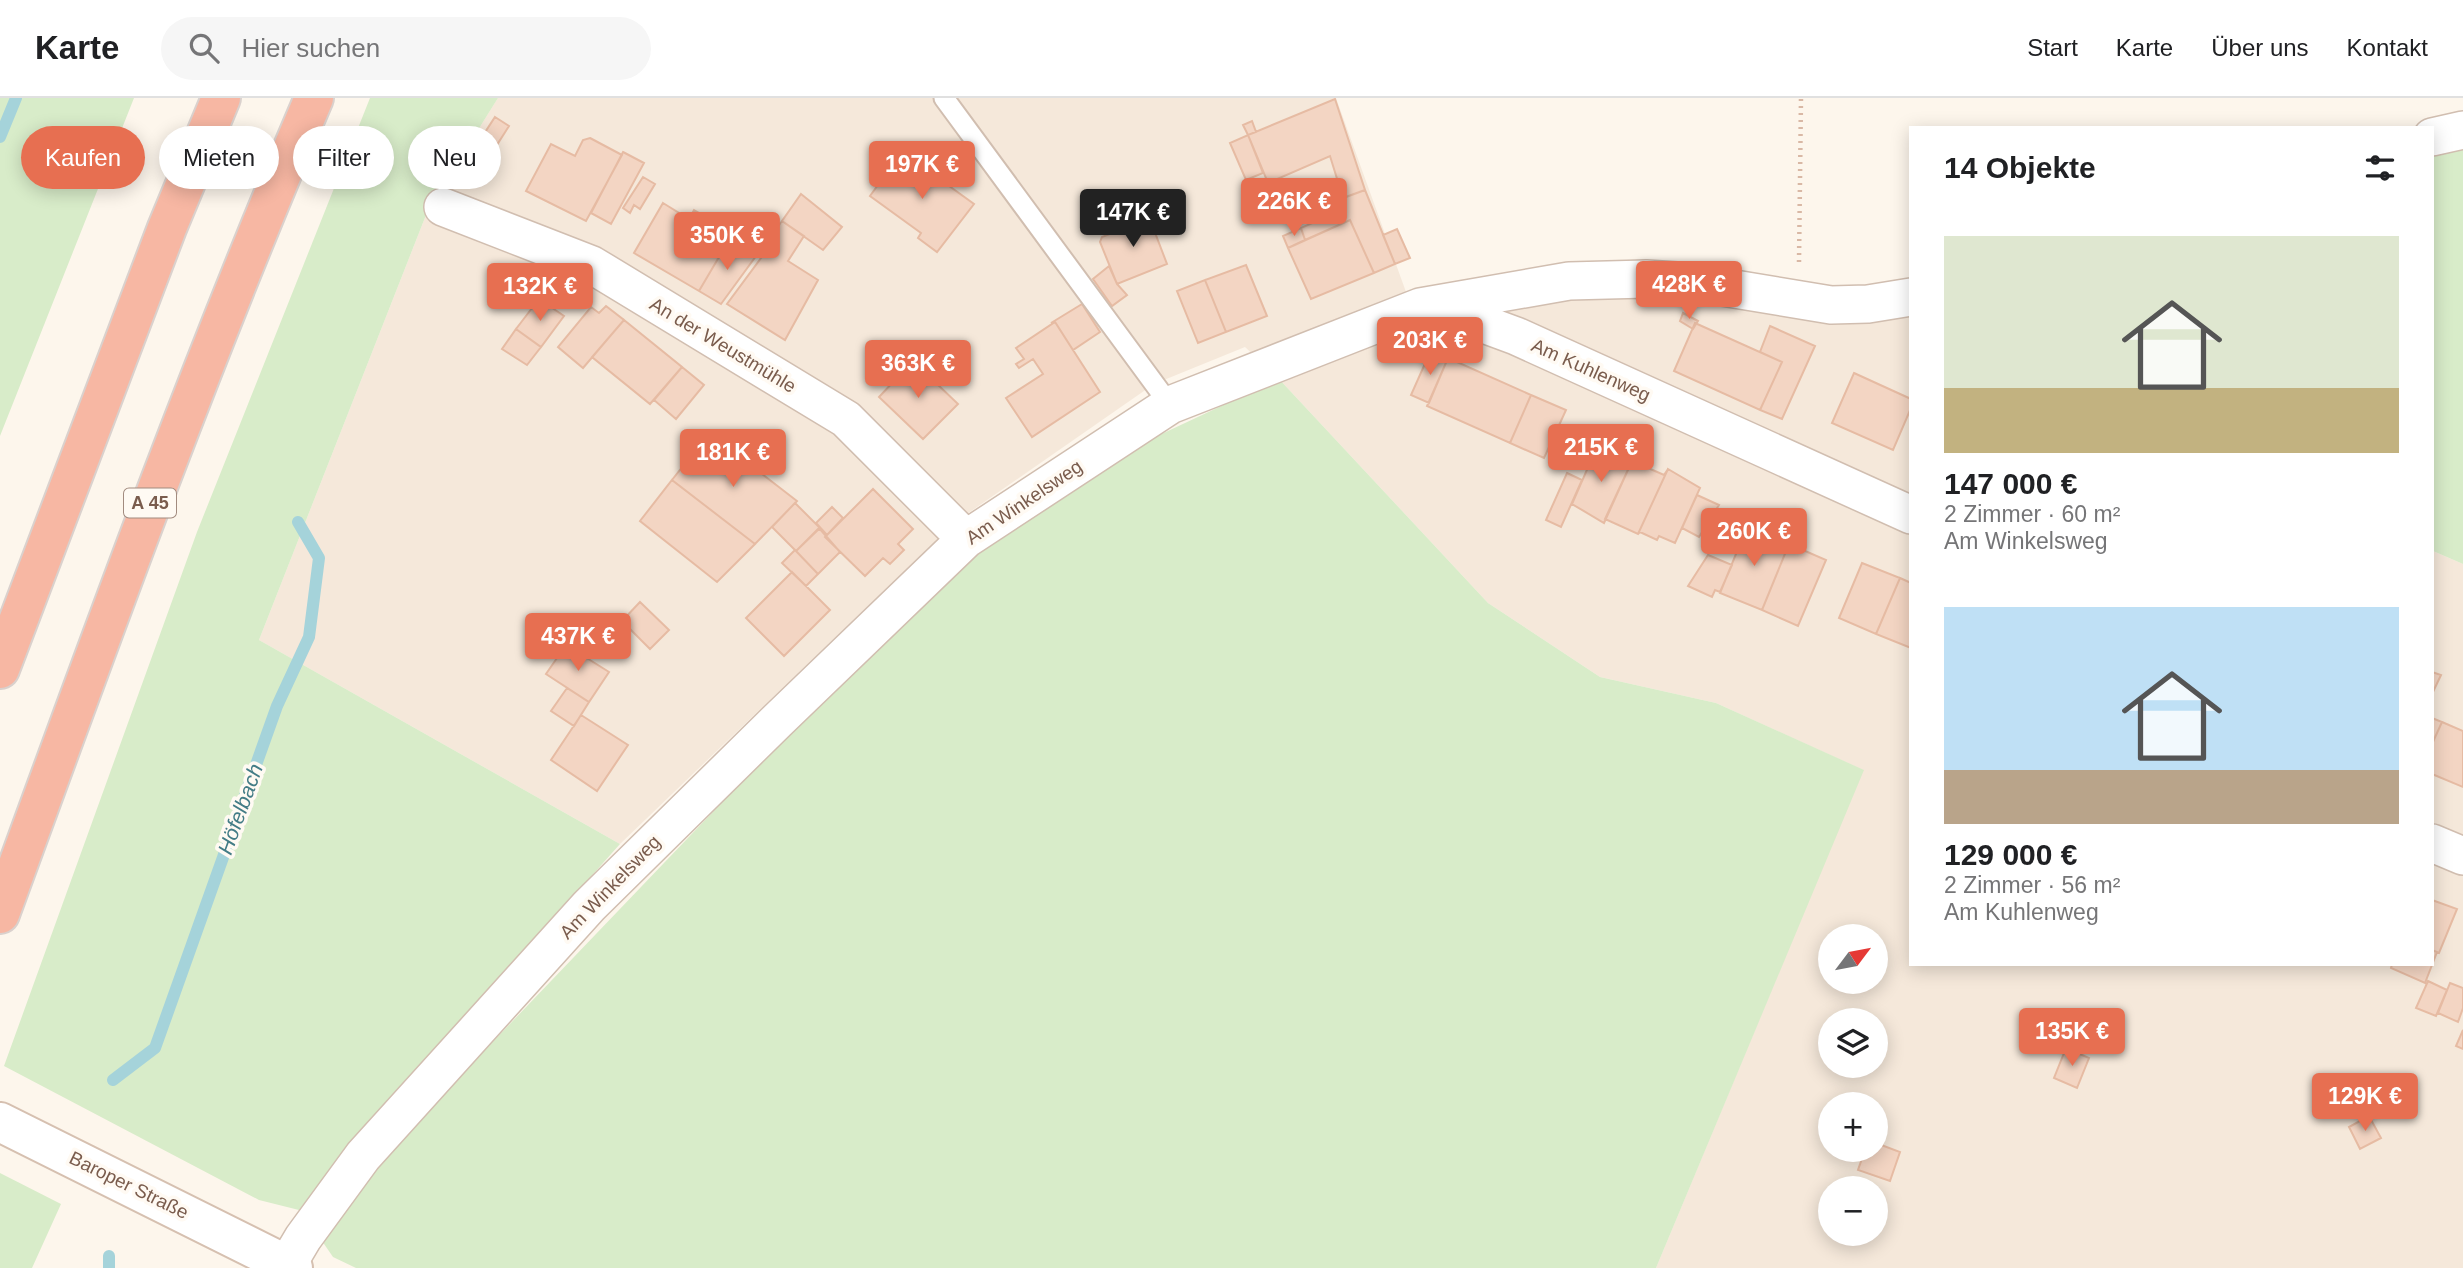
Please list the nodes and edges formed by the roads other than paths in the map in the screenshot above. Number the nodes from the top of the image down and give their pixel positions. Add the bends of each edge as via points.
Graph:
1 (221, 98) edge
2 (314, 98) edge
3 (944, 98) edge
4 (2463, 130) edge
5 (2434, 137) edge
6 (443, 207) dead end
7 (1909, 297) edge
8 (1420, 307) junction
9 (1170, 405) junction
10 (1909, 514) edge
11 (966, 539) junction
12 (0, 669) edge
13 (2434, 844) edge
14 (2463, 856) edge
15 (0, 914) edge
16 (0, 1122) edge
17 (272, 1263) edge

1 - 12 highway via 162,240
2 - 15 highway, A 45 via 243,264 148,509
3 - 9 lane
4 - 5 street
6 - 11 street, An der Weustmühle via 592,265 846,419
7 - 8 street, Am Winkelsweg via 1868,304 1799,301 1692,282 1608,279 1555,283
8 - 9 street, Am Winkelsweg
8 - 10 street, Am Kuhlenweg via 1516,336
9 - 11 street, Am Winkelsweg
11 - 17 street, Am Winkelsweg via 589,906 363,1156 303,1238
13 - 14 street
16 - 17 main road, Baroper Straße

